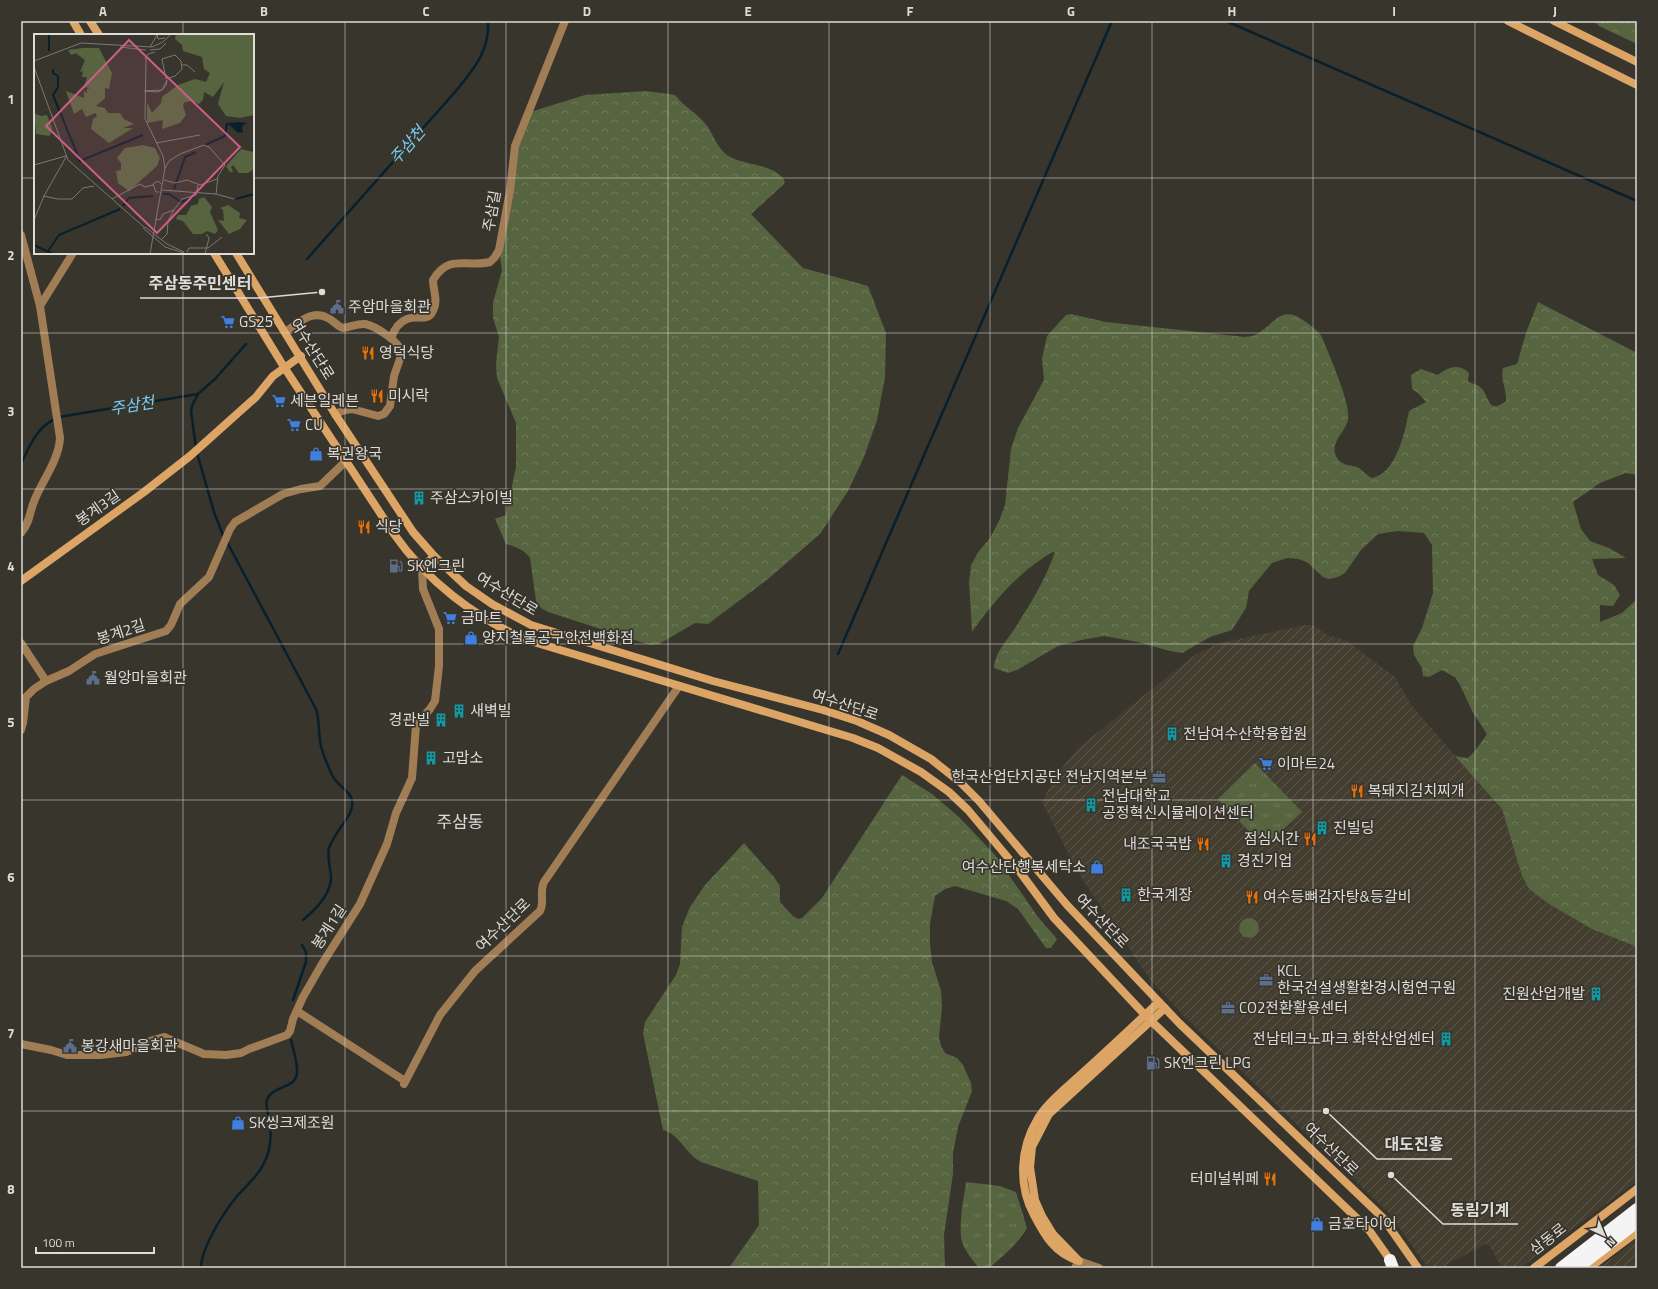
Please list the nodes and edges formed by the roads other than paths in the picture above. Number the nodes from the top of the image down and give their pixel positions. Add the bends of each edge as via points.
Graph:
1 (73, 21) edge
2 (90, 21) edge
3 (565, 21) edge
4 (1508, 21) edge
5 (1554, 21) edge
6 (80, 34) edge
7 (97, 34) edge
8 (1637, 62) edge
9 (1637, 85) edge
10 (21, 234) edge
11 (72, 254) edge
12 (215, 254) edge
13 (237, 254) edge
14 (40, 306) junction
15 (285, 332) junction
16 (391, 338) junction
17 (301, 356) junction
18 (284, 367) junction
19 (335, 414) junction
20 (346, 461) junction
21 (21, 533) edge
22 (434, 556) junction
23 (422, 568) junction
24 (21, 581) edge
25 (21, 643) edge
26 (46, 680) junction
27 (679, 686) junction
28 (21, 730) edge
29 (1162, 1005) junction
30 (297, 1011) junction
31 (1148, 1018) junction
32 (21, 1044) edge
33 (1637, 1189) edge
34 (1637, 1209) edge
35 (1637, 1222) edge
36 (1637, 1232) edge
37 (1077, 1264) edge
38 (1393, 1265) edge
39 (1099, 1268) edge
40 (1418, 1268) edge
41 (1534, 1268) edge
42 (1561, 1268) edge
43 (1577, 1268) edge
44 (1589, 1268) edge

1 - 6 street
2 - 7 street
3 - 16 street, 주삼길 via 514,146 510,191 497,254 490,262 453,262 444,267 434,280 436,301 430,315 427,318 402,321
4 - 9 street
5 - 8 street
10 - 14 street
11 - 14 street
12 - 18 street, 여수산단로
13 - 15 street, 여수산단로
14 - 21 street via 60,442 58,452 33,503 28,524
15 - 16 street via 317,314 330,319 341,328 364,324
15 - 17 street, 여수산단로
16 - 19 street via 402,353 394,376 389,408 379,416 352,409
17 - 18 street
17 - 19 street, 여수산단로
18 - 20 street, 여수산단로
18 - 24 street, 봉계3길 via 256,397 190,456
19 - 22 street, 여수산단로 via 413,532
20 - 23 street, 여수산단로 via 400,542
20 - 26 street, 봉계2길 via 320,486 302,488 278,496 235,522 209,577 180,604 166,631 95,654 69,671
22 - 23 street
22 - 29 street, 여수산단로 via 476,593 531,625 713,681 857,721 931,758 979,801 1067,905
23 - 27 street, 여수산단로 via 470,608 517,636
23 - 30 street, 봉계1길 via 424,594 439,629 435,701 416,725 412,778 396,813 389,840 360,904 322,964
25 - 26 street
26 - 28 street, 봉계2길 via 26,697
27 - 30 street, 여수산단로 via 544,882 541,891 543,906 540,911 475,971 440,1015 404,1082
27 - 31 street, 여수산단로 via 853,738 878,748 921,772 949,792 968,810 1020,872 1054,918
29 - 31 street
29 - 40 street, 여수산단로 via 1383,1218
30 - 32 street, 봉계1길 via 288,1034 234,1055 204,1054 164,1037 126,1052 100,1055 67,1055
31 - 37 street via 1059,1094 1037,1119 1026,1144 1022,1167 1032,1212 1043,1232 1057,1249
31 - 38 street, 여수산단로 via 1369,1230
33 - 41 street, 삼동로
34 - 42 highway
35 - 43 highway
36 - 44 street
37 - 39 street

